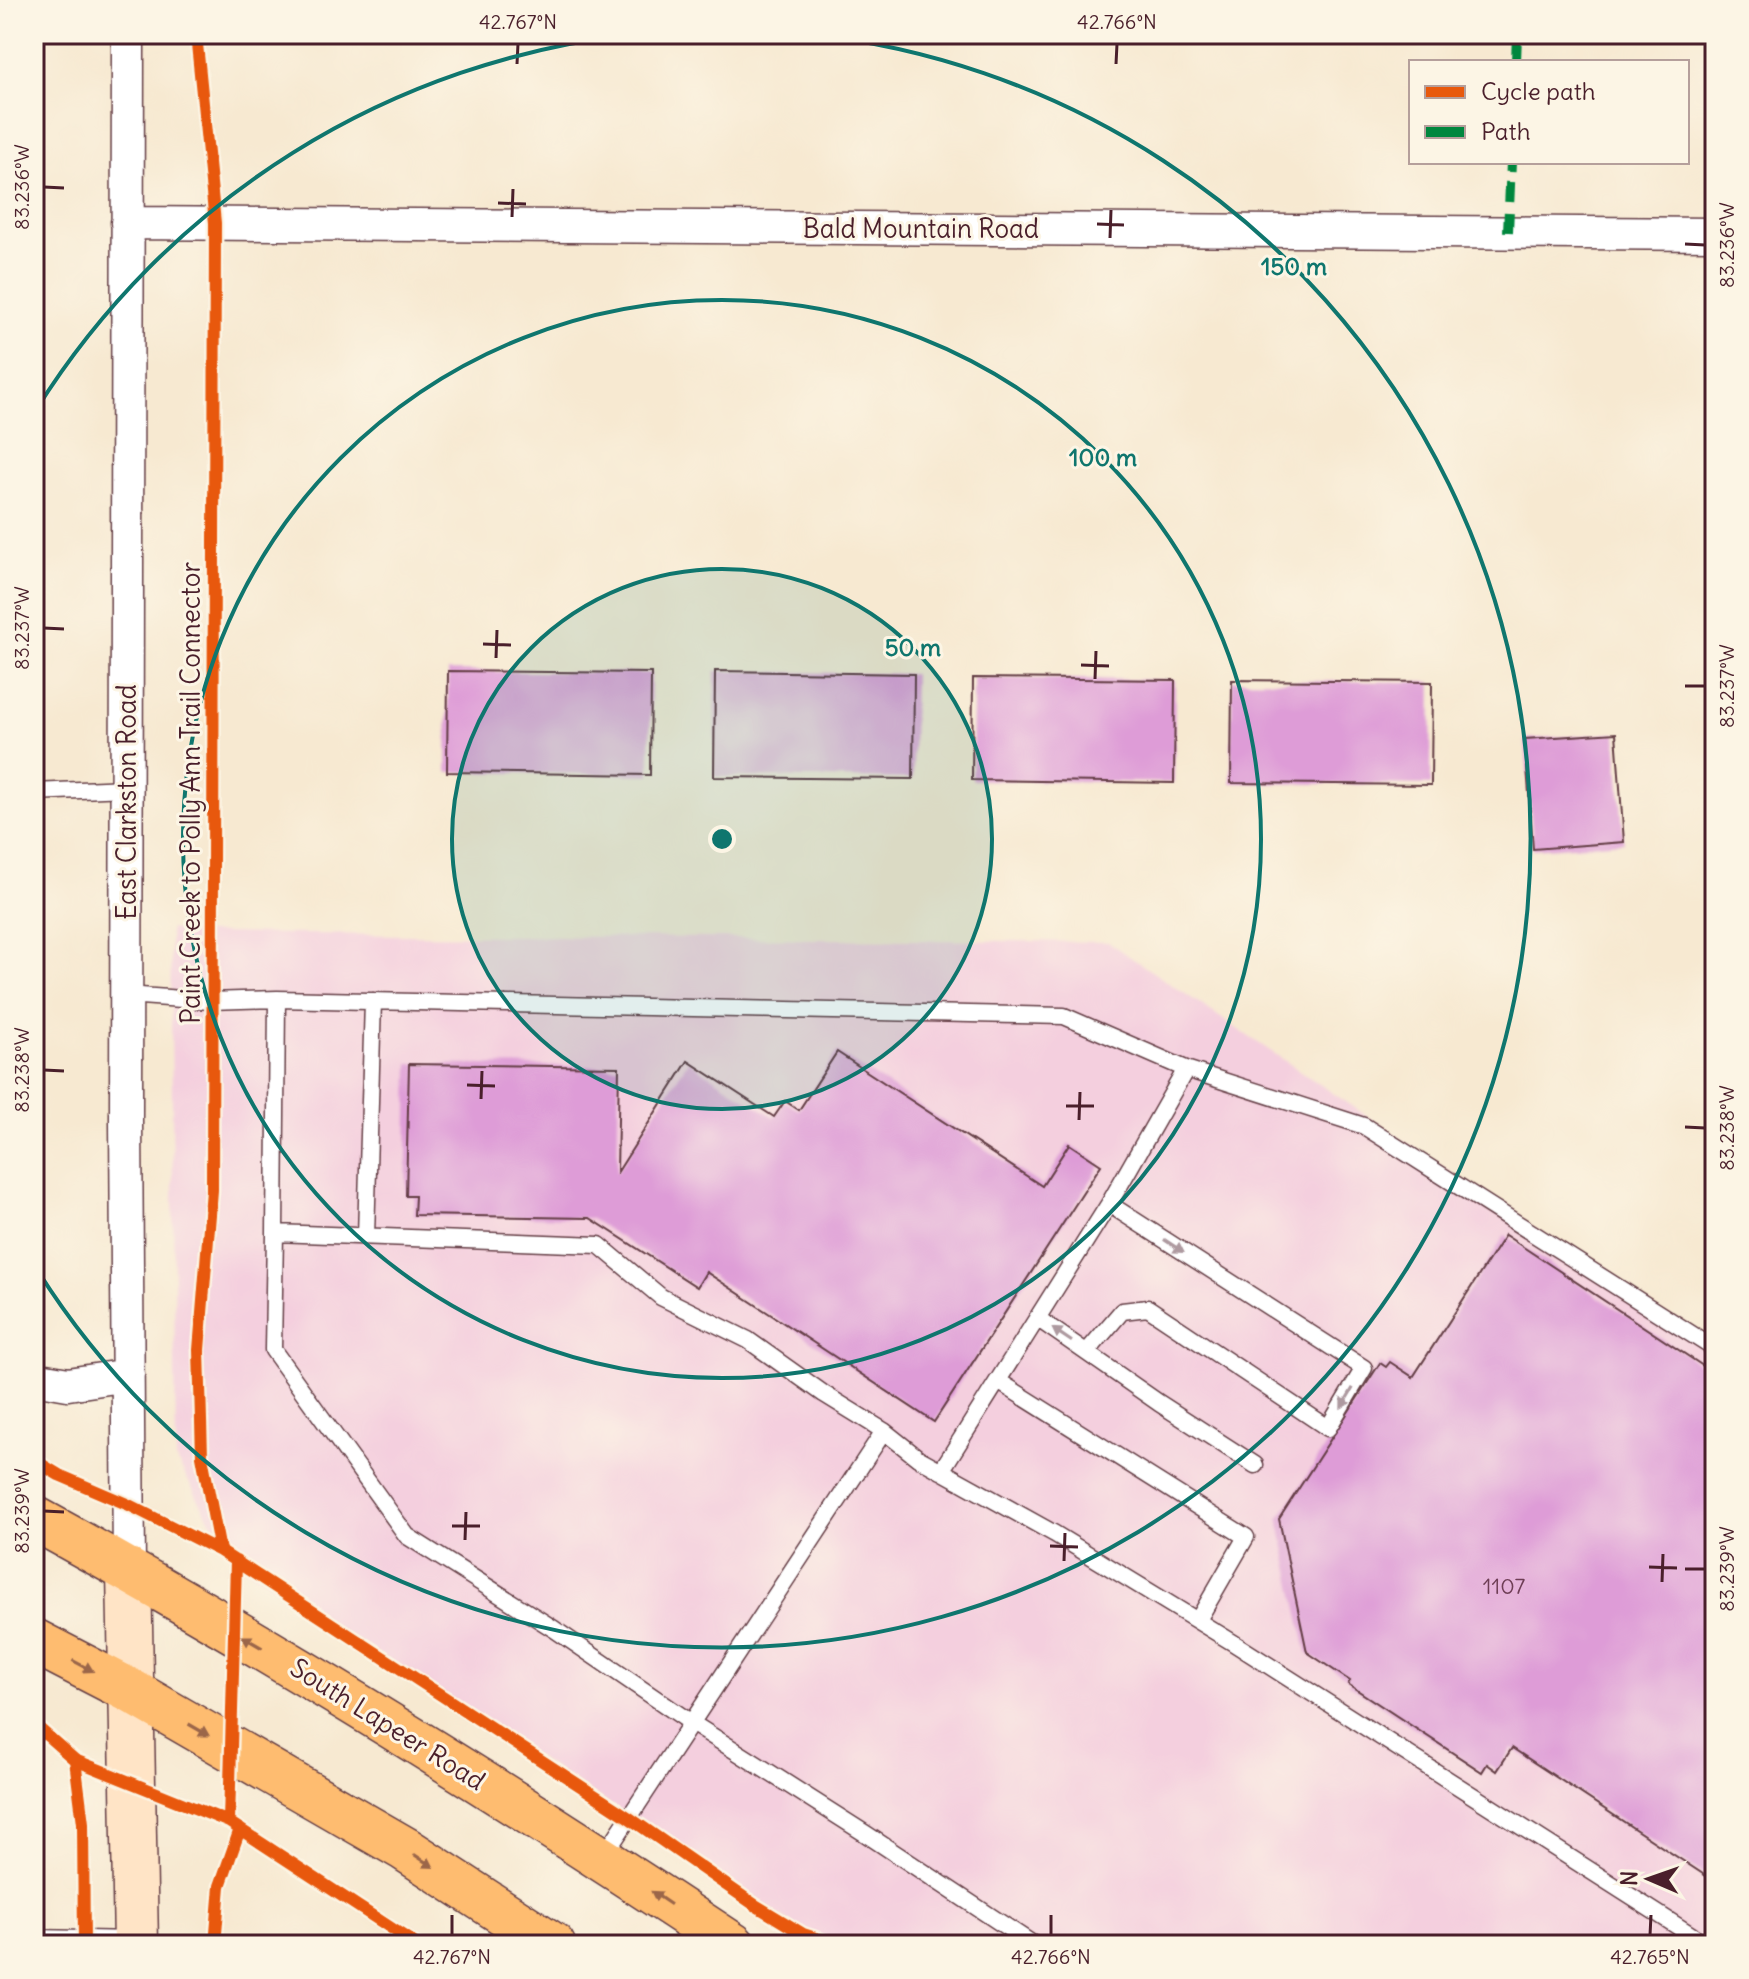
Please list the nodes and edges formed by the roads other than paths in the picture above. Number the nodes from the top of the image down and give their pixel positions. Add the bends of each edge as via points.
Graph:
1 (128, 34) edge
2 (127, 223) junction
3 (1715, 234) edge
4 (126, 788) junction
5 (34, 792) edge
6 (126, 995) junction
7 (277, 999) junction
8 (373, 1001) junction
9 (1186, 1069) junction
10 (1109, 1204) junction
11 (275, 1233) junction
12 (366, 1236) junction
13 (1037, 1318) junction
14 (1715, 1349) edge
15 (1087, 1352) junction
16 (128, 1375) junction
17 (34, 1378) edge
18 (998, 1381) junction
19 (884, 1431) junction
20 (1255, 1465) dead end
21 (941, 1471) junction
22 (34, 1518) edge
23 (129, 1571) junction
24 (1198, 1620) junction
25 (34, 1641) edge
26 (131, 1691) junction
27 (690, 1722) junction
28 (602, 1858) junction
29 (34, 1938) edge
30 (136, 1942) edge
31 (553, 1945) edge
32 (733, 1945) edge
33 (1034, 1945) edge
34 (1707, 1945) edge

1 - 2 street, East Clarkston Road
2 - 3 street, Bald Mountain Road
2 - 4 street, East Clarkston Road
4 - 5 lane
4 - 6 street, East Clarkston Road
6 - 7 lane
6 - 16 street, East Clarkston Road
7 - 8 lane
7 - 11 lane
8 - 9 lane via 1064,1016
8 - 12 lane
9 - 10 lane
9 - 14 lane via 1364,1126
10 - 13 lane
10 -> 15 lane via 1364,1368 1328,1428 1148,1308 1122,1311
11 - 12 lane
11 - 27 lane via 273,1350 407,1536
12 - 19 lane via 599,1245 661,1297 748,1340
15 -> 13 lane
13 - 18 lane
15 - 20 lane
16 - 17 street via 68,1384
16 - 23 street, East Clarkston Road
18 - 21 lane
18 - 24 lane via 1246,1537
19 - 21 lane
19 - 27 lane
21 - 24 lane
22 - 23 main road, South Lapeer Road
23 - 26 main road
28 -> 23 main road, South Lapeer Road via 335,1690
24 - 34 lane
25 -> 26 main road
26 - 30 main road
26 -> 31 main road via 405,1849
27 - 28 lane
27 - 33 lane
32 -> 28 main road, South Lapeer Road
29 - 30 lane

